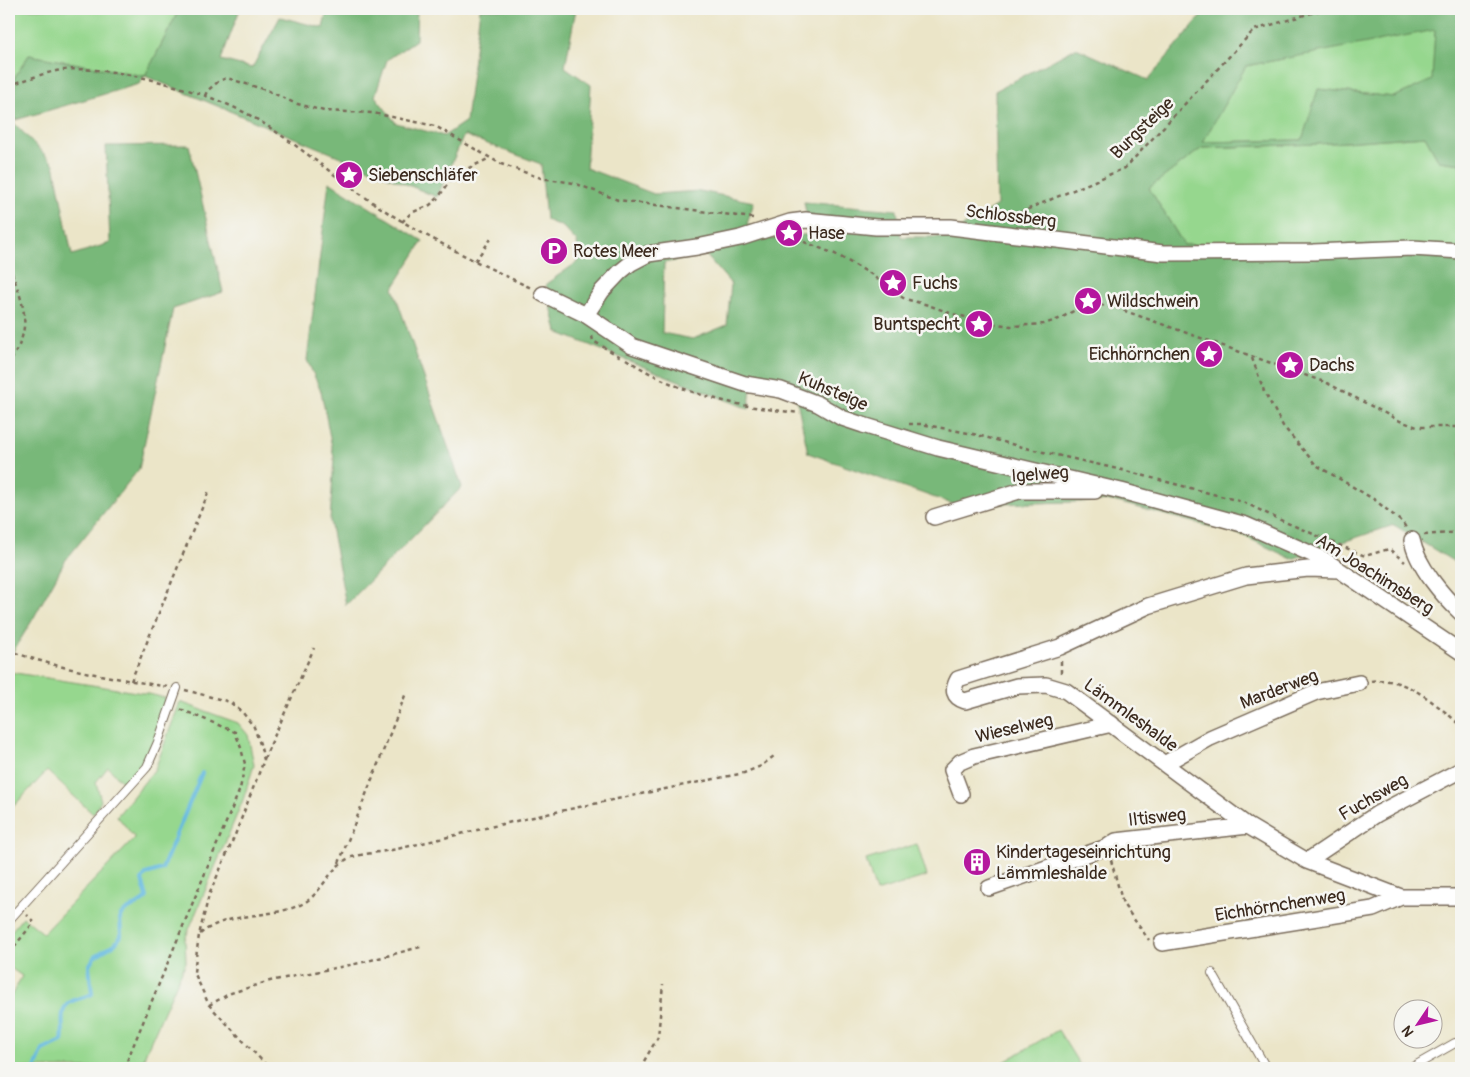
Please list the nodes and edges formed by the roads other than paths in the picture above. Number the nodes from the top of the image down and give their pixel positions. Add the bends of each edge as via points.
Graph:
1 (1461, 251) edge
2 (543, 294) road end
3 (586, 316) junction
4 (1121, 491) junction
5 (934, 517) dead end
6 (1412, 540) road end
7 (1339, 570) junction
8 (1461, 613) edge
9 (1461, 652) edge
10 (1359, 683) road end
11 (177, 688) road end
12 (1112, 724) junction
13 (1166, 763) junction
14 (1461, 770) edge
15 (961, 794) dead end
16 (1248, 826) junction
17 (1307, 861) junction
18 (989, 888) dead end
19 (1401, 897) junction
20 (1461, 897) edge
21 (9, 920) edge
22 (1162, 943) road end
23 (1212, 973) dead end
24 (1461, 1043) edge
25 (1266, 1068) edge
26 (1411, 1068) edge

1 - 3 street, Schlossberg via 1412,248 1163,253 951,227 876,227 806,220 731,240 648,254 620,272 602,291
2 - 3 street, Kuhsteige
3 - 4 street, Kuhsteige via 632,346 745,384 781,390 863,425 938,448
4 - 5 street, Igelweg via 1019,491
4 - 7 street, Am Joachimsberg via 1246,525 1323,559
6 - 8 street, Am Joachimsberg via 1422,564 1443,596
7 - 9 street, Am Joachimsberg
7 - 12 street, Lämmleshalde via 1308,569 1246,576 1148,606 1060,647 958,679 954,687 954,694 964,702 1017,686 1046,685 1066,691
10 - 13 street, Marderweg via 1316,692 1210,738
11 - 21 lane via 147,767
12 - 13 street, Lämmleshalde
12 - 15 street, Wieselweg via 960,762 952,770
13 - 16 street, Lämmleshalde
14 - 17 street, Fuchsweg via 1378,814
16 - 17 street, Lämmleshalde
16 - 18 street, Iltisweg via 1116,841 1108,847
17 - 19 street, Lämmleshalde
19 - 20 street, Lämmleshalde
19 - 22 street, Eichhörnchenweg via 1373,910
23 - 25 lane
24 - 26 lane via 1455,1043

